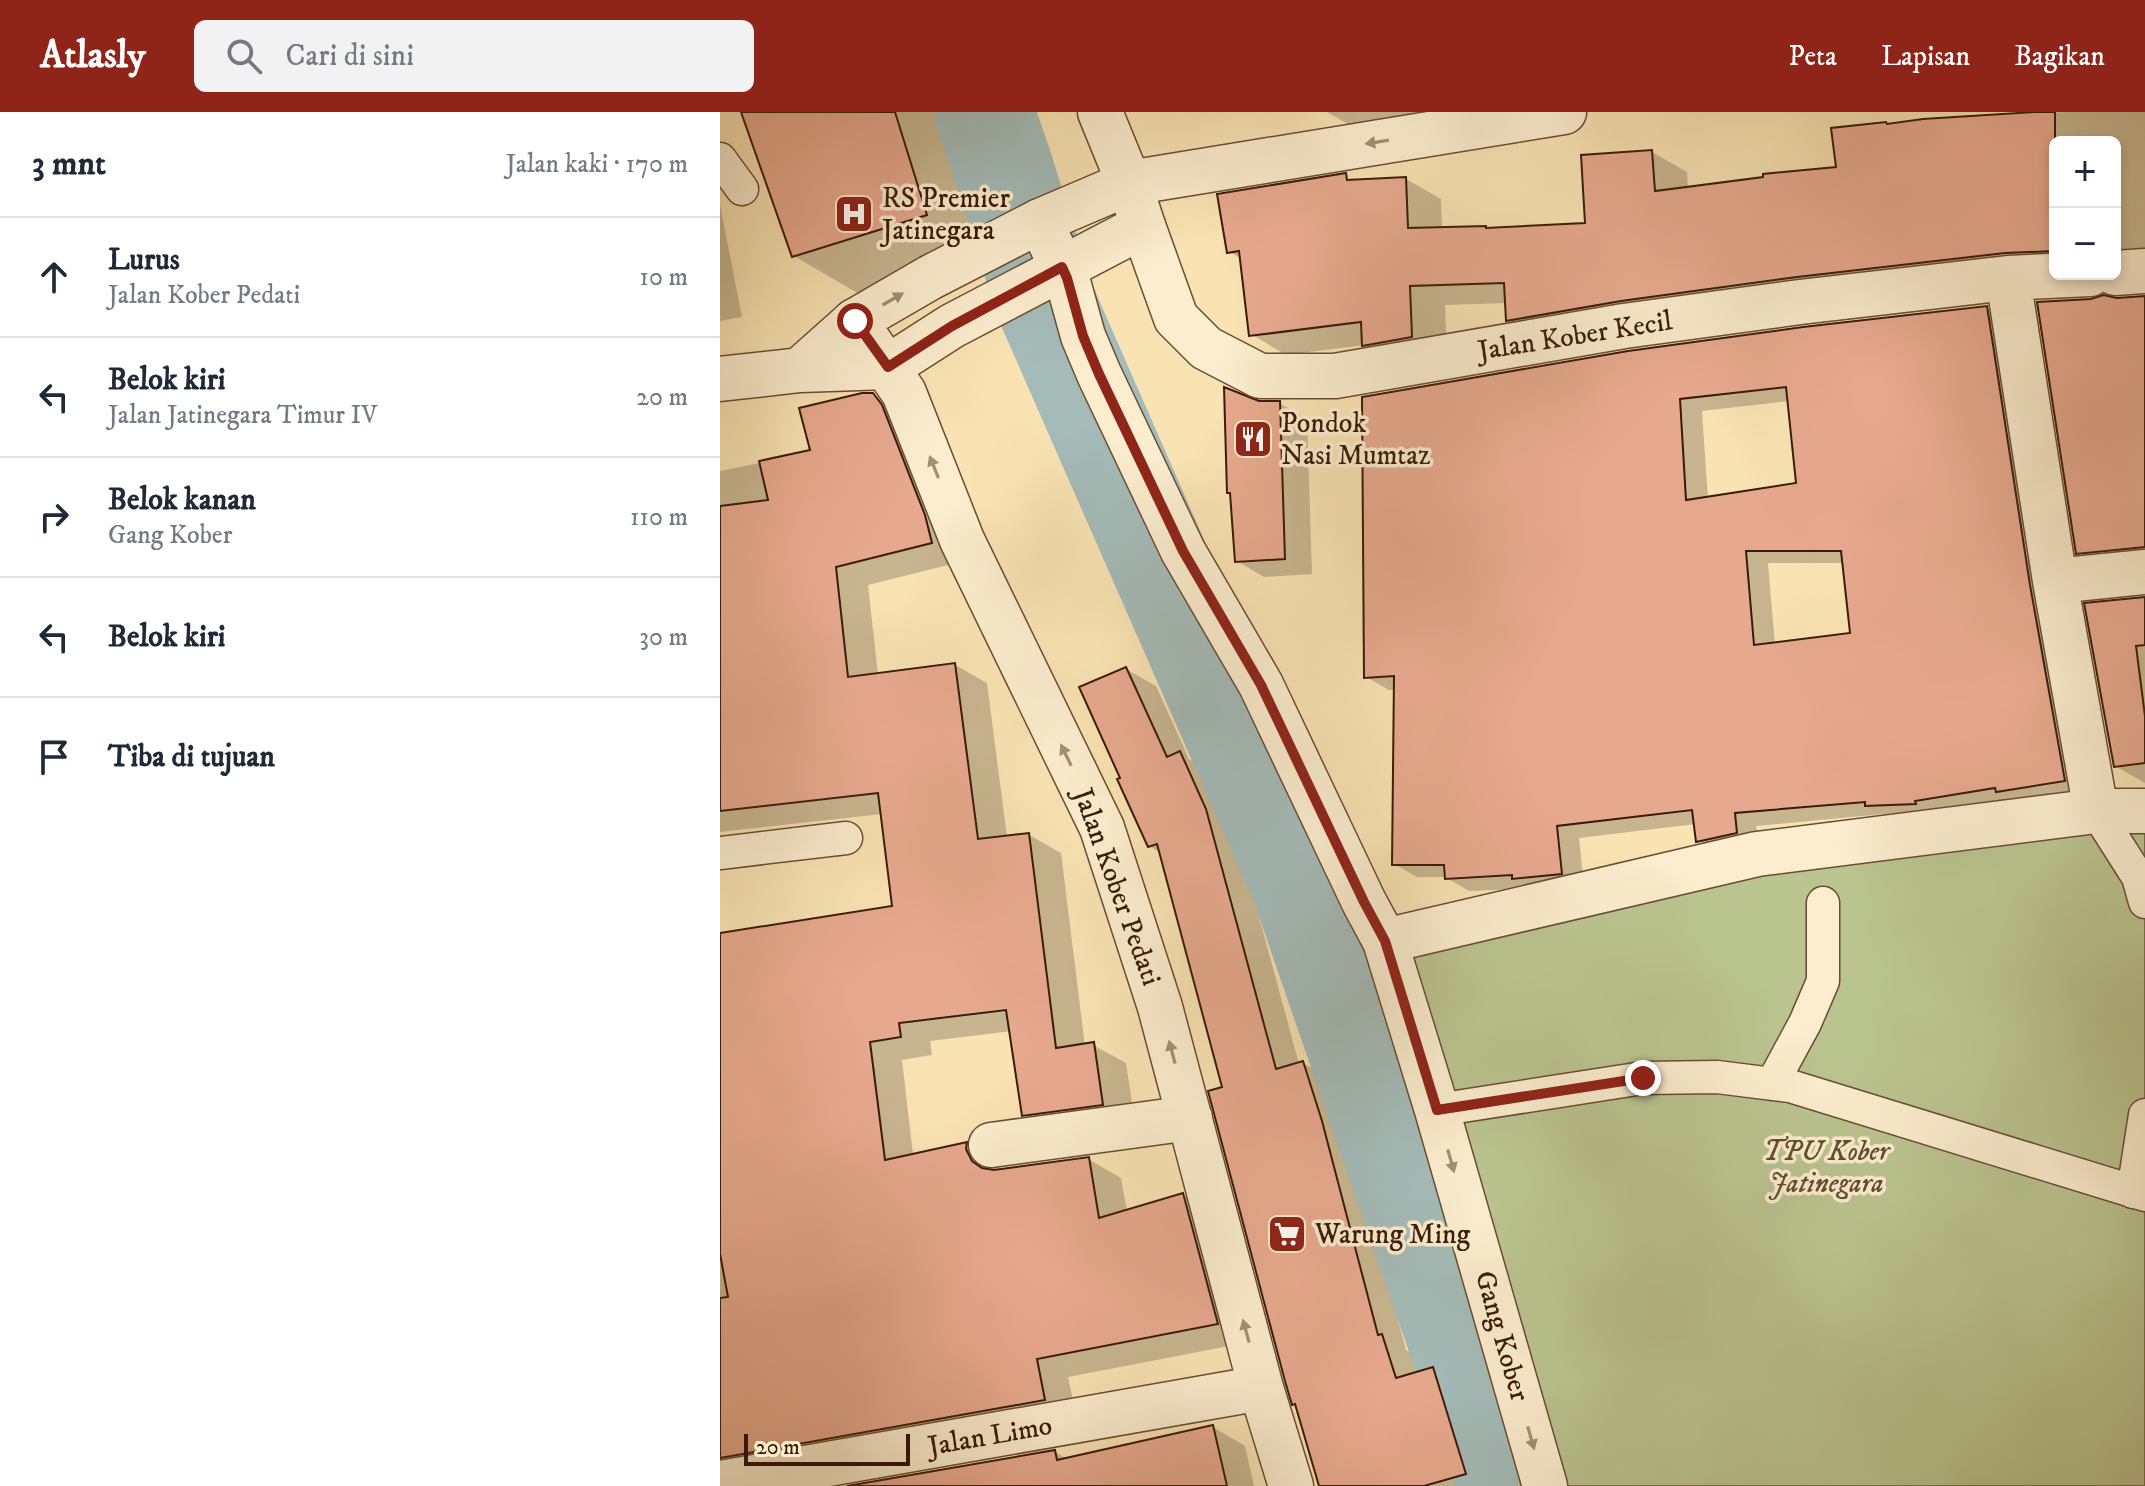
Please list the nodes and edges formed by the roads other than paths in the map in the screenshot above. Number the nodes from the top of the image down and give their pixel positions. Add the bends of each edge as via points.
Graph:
1 (1100, 112) edge
2 (1564, 112) edge
3 (720, 159) edge
4 (1129, 183) junction
5 (742, 189) dead end
6 (1033, 225) junction
7 (1143, 226) junction
8 (1055, 271) junction
9 (2145, 271) edge
10 (2121, 273) edge
11 (2049, 276) edge
12 (2008, 278) junction
13 (855, 321) junction
14 (888, 367) junction
15 (800, 370) junction
16 (720, 379) edge
17 (2145, 572) edge
18 (2055, 581) junction
19 (2096, 811) junction
20 (2145, 811) edge
21 (846, 838) dead end
22 (720, 853) edge
23 (2145, 902) edge
24 (1823, 903) dead end
25 (1385, 941) junction
26 (1772, 1084) junction
27 (1437, 1110) junction
28 (2145, 1115) edge
29 (1190, 1118) junction
30 (991, 1145) dead end
31 (2139, 1194) edge
32 (1261, 1388) junction
33 (866, 1472) edge
34 (720, 1483) edge
35 (1291, 1486) edge
36 (1545, 1486) edge

1 - 4 street, Jalan Kober Kecil
2 -> 4 street
3 - 5 lane
4 - 6 street
4 - 7 street, Jalan Kober Kecil
6 - 8 street, Gang Kober
13 -> 6 street
7 - 8 street
7 - 12 street, Jalan Kober Kecil via 1176,318 1206,348 1260,376 1335,376 1624,326
8 - 14 street
8 - 25 street, Gang Kober via 1067,278 1099,374 1183,551 1261,685
9 - 10 street
11 - 12 street, Jalan Kober Kecil
12 - 18 street
13 - 14 street, Jalan Kober Pedati
13 - 15 street
14 - 15 street
29 -> 14 street, Jalan Kober Pedati via 1102,828 962,540 904,393
15 - 16 street
17 - 18 street
18 - 19 street
19 - 20 street
19 - 23 lane via 2138,877
19 - 25 street via 1757,854
21 - 22 lane
24 - 26 lane via 1823,981
25 - 27 street, Gang Kober
26 - 27 lane via 1717,1077 1643,1078
26 - 31 lane
27 -> 36 street, Gang Kober
28 - 31 lane
29 - 30 street
32 -> 29 street, Jalan Kober Pedati
32 - 33 street, Jalan Limo
32 - 35 street, Jalan Kober Pedati
33 - 34 street, Jalan Limo

